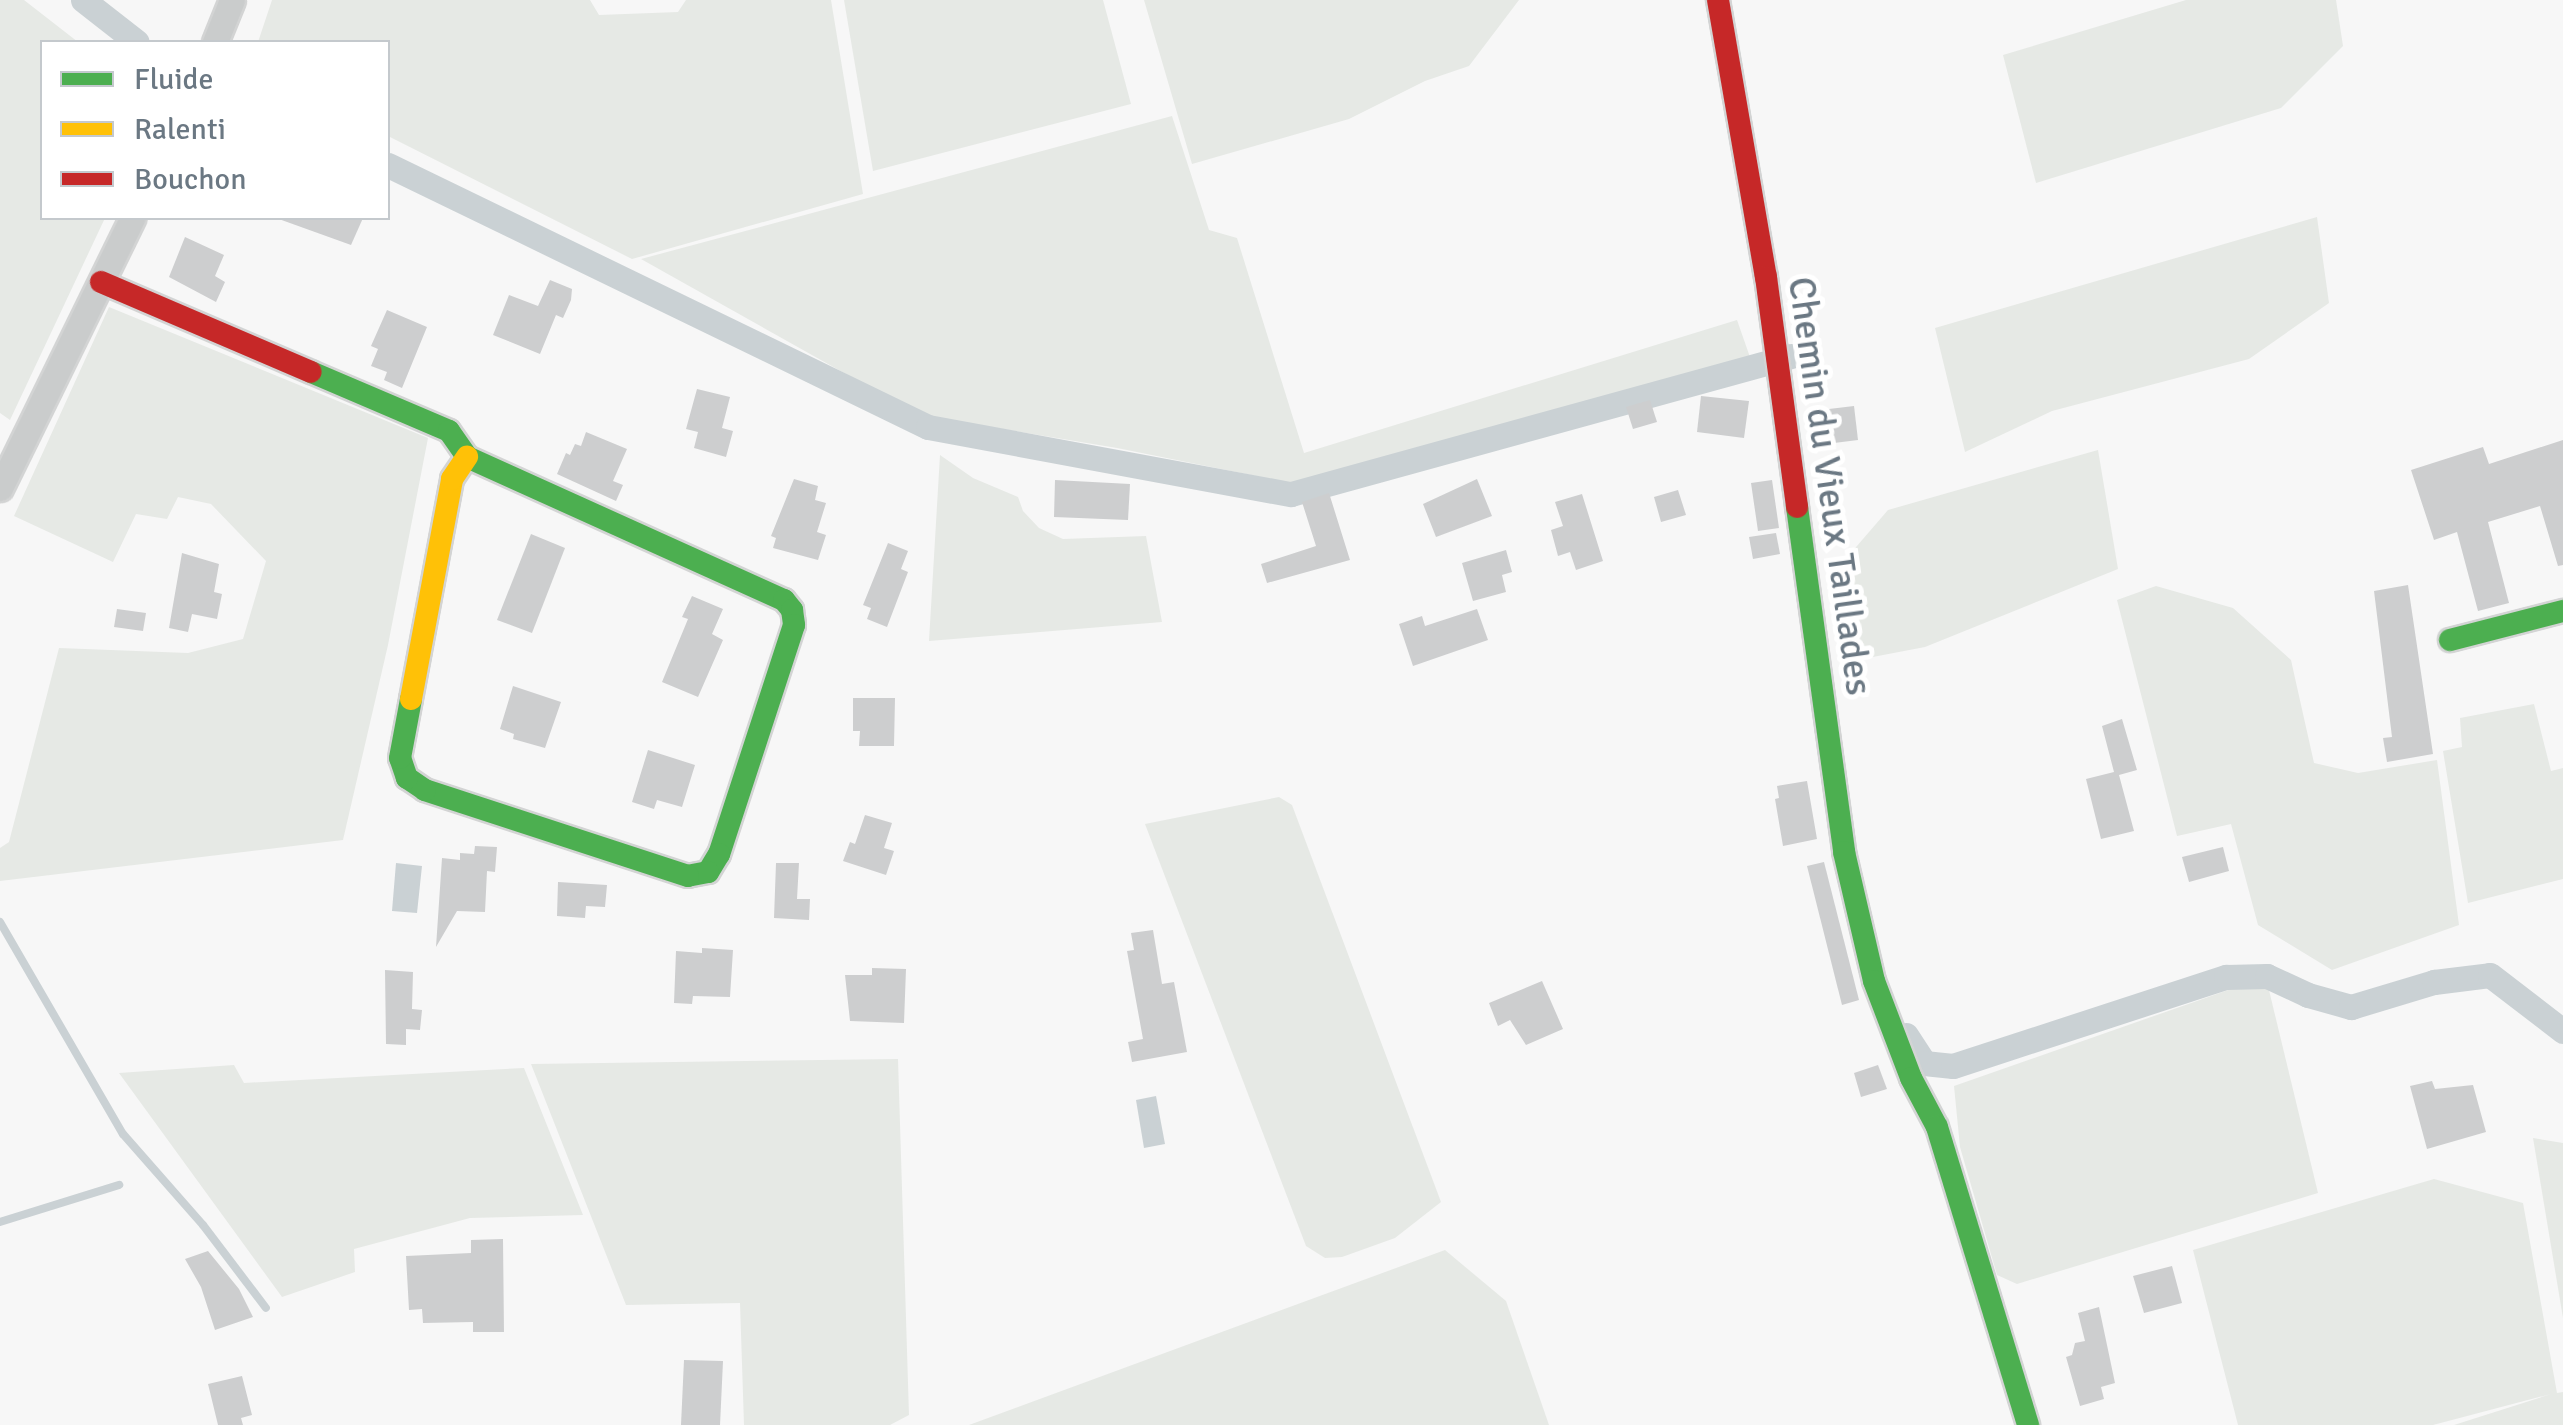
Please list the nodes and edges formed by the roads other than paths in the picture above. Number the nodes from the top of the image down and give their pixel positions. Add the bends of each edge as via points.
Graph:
1 (232, 0) edge
2 (1718, 0) edge
3 (216, 40) edge
4 (131, 220) edge
5 (101, 282) junction
6 (467, 457) junction
7 (0, 488) edge
8 (2563, 611) edge
9 (2450, 640) dead end
10 (2028, 1425) edge

1 - 3 street
2 - 10 street, Chemin du Vieux Taillades via 1766,277 1844,852 1874,980 1910,1078 1937,1127
4 - 5 street
5 - 6 street via 449,431
5 - 7 street
6 - 6 street via 784,600 792,610 794,625 720,854 708,872 688,876 425,790 406,778 400,758 452,479
8 - 9 street

